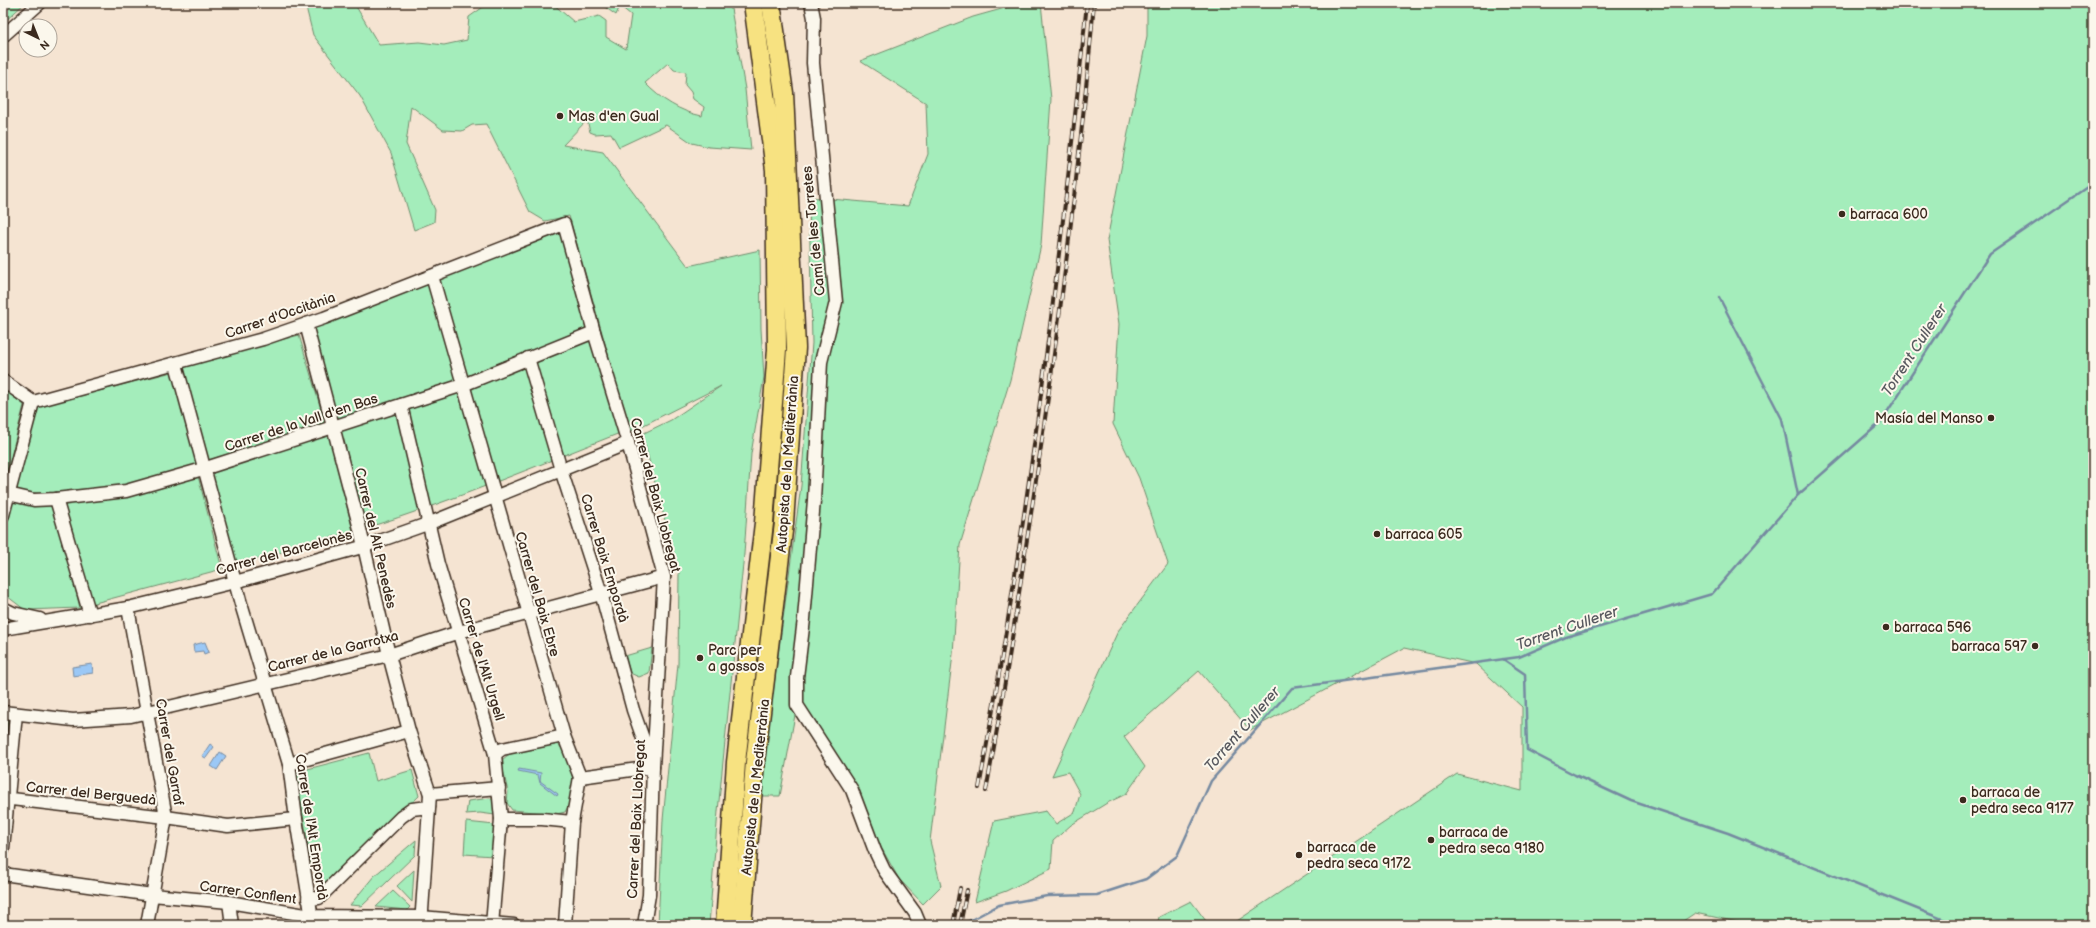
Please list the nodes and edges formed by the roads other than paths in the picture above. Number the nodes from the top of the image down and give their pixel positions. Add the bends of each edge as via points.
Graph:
1 (40, 3) edge
2 (753, 3) edge
3 (771, 3) edge
4 (811, 3) edge
5 (3, 36) edge
6 (564, 224) joint
7 (432, 276) junction
8 (306, 324) junction
9 (594, 332) junction
10 (528, 358) junction
11 (176, 364) junction
12 (3, 381) edge
13 (463, 385) junction
14 (33, 402) junction
15 (401, 405) junction
16 (334, 427) junction
17 (628, 443) junction
18 (203, 469) junction
19 (561, 470) junction
20 (8, 494) junction
21 (494, 498) junction
22 (56, 499) junction
23 (3, 515) edge
24 (430, 523) junction
25 (362, 547) junction
26 (664, 576) junction
27 (235, 582) junction
28 (602, 593) junction
29 (3, 607) edge
30 (128, 608) junction
31 (528, 612) junction
32 (90, 615) junction
33 (51, 621) junction
34 (3, 622) edge
35 (3, 629) edge
36 (459, 632) junction
37 (389, 655) junction
38 (266, 683) junction
39 (3, 712) edge
40 (148, 712) junction
41 (16, 714) junction
42 (409, 731) junction
43 (564, 736) junction
44 (495, 754) junction
45 (289, 764) junction
46 (653, 767) junction
47 (580, 777) junction
48 (499, 788) junction
49 (430, 794) junction
50 (6, 798) edge
51 (429, 807) junction
52 (166, 817) junction
53 (296, 819) junction
54 (501, 819) junction
55 (572, 822) junction
56 (3, 848) edge
57 (3, 874) edge
58 (152, 895) junction
59 (308, 899) junction
60 (229, 902) junction
61 (312, 920) edge
62 (421, 921) edge
63 (492, 924) edge
64 (147, 925) edge
65 (232, 925) edge
66 (514, 925) edge
67 (565, 925) edge
68 (644, 925) edge
69 (725, 925) edge
70 (742, 925) edge
71 (920, 925) edge

1 - 5 street
2 - 69 highway, Autopista de la Mediterrània via 775,170 777,349 764,523 736,762
3 - 70 highway, Autopista de la Mediterrània via 784,93 796,348 784,523 755,762
4 - 71 street, Camí de les Torretes via 814,18 813,70 836,302 821,362 814,500 797,677 798,705 852,790 884,870 915,913
6 - 7 street, Carrer d'Occitània
6 - 9 street, Carrer del Baix Llobregat
7 - 8 street, Carrer d'Occitània
7 - 13 street, Carrer del Baix Ebre
8 - 11 street, Carrer d'Occitània
8 - 16 street, Carrer del Alt Penedès
9 - 10 street, Carrer de la Vall d'en Bas
9 - 17 street, Carrer del Baix Llobregat
10 - 13 street, Carrer de la Vall d'en Bas
10 - 19 street, Carrer Baix Empordà
11 - 14 street, Carrer d'Occitània
11 - 18 street, Carrer de l'Alt Empordà
12 - 14 street
13 - 15 street, Carrer de la Vall d'en Bas
13 - 21 street, Carrer del Baix Ebre
14 - 20 street
15 - 16 street, Carrer de la Vall d'en Bas
15 - 24 street, Carrer de l'Alt Urgell
16 - 18 street, Carrer de la Vall d'en Bas
16 - 25 street, Carrer del Alt Penedès
17 - 19 street, Carrer del Barcelonès
17 - 26 street, Carrer del Baix Llobregat
18 - 22 street, Carrer de la Vall d'en Bas via 126,491
18 - 27 street, Carrer de l'Alt Empordà
19 - 21 street, Carrer del Barcelonès
19 - 28 street, Carrer Baix Empordà
20 - 22 street, Carrer de la Vall d'en Bas via 34,500
20 - 23 street
21 - 24 street, Carrer del Barcelonès
21 - 31 street, Carrer del Baix Ebre
22 - 32 street
24 - 25 street, Carrer del Barcelonès
24 - 36 street, Carrer de l'Alt Urgell via 438,564
25 - 27 street, Carrer del Barcelonès
25 - 37 street, Carrer del Alt Penedès
26 - 28 street, Carrer de la Garrotxa
26 - 46 street, Carrer del Baix Llobregat
27 - 30 street, Carrer del Barcelonès
27 - 38 street, Carrer de l'Alt Empordà
28 - 31 street, Carrer de la Garrotxa
28 - 46 street, Carrer Baix Empordà via 634,710
29 - 33 street, Carrer del Barcelonès via 29,618
29 - 34 street
30 - 32 street, Carrer del Barcelonès
30 - 40 street, Carrer del Garraf
31 - 36 street, Carrer de la Garrotxa
31 - 43 street, Carrer del Baix Ebre
32 - 33 street, Carrer del Barcelonès
33 - 35 street, Carrer del Barcelonès
36 - 37 street, Carrer de la Garrotxa
36 - 44 street, Carrer de l'Alt Urgell
37 - 38 street, Carrer de la Garrotxa
37 - 42 street, Carrer del Alt Penedès
38 - 40 street, Carrer de la Garrotxa
38 - 45 street, Carrer de l'Alt Empordà
39 - 41 street, Carrer de la Garrotxa
40 - 41 street, Carrer de la Garrotxa via 131,716 73,720
40 - 52 street, Carrer del Garraf
41 - 50 street
42 - 45 street
42 - 49 street, Carrer del Alt Penedès
43 - 44 street via 502,749
43 - 47 street, Carrer del Baix Ebre
44 - 48 street, Carrer de l'Alt Urgell
45 - 53 street, Carrer de l'Alt Empordà
46 - 47 street
46 - 68 street, Carrer del Baix Llobregat via 649,895
47 - 55 street
48 - 49 street
48 - 54 street, Carrer de l'Alt Urgell
49 - 51 street, Carrer del Alt Penedès
50 - 52 street, Carrer del Berguedà
50 - 56 street
51 - 59 street via 412,809 401,817 319,898
51 - 62 street, Carrer del Alt Penedès
52 - 53 street, Carrer del Berguedà via 228,826
52 - 58 street, Carrer del Garraf
53 - 59 street, Carrer de l'Alt Empordà
54 - 55 street
54 - 63 street, Carrer de l'Alt Urgell
55 - 67 street
57 - 58 street, Carrer Conflent
58 - 60 street, Carrer Conflent
58 - 64 street, Carrer del Garraf
59 - 61 street, Carrer de l'Alt Empordà
60 - 61 street, Carrer Conflent
60 - 65 street
61 - 62 street, Carrer Conflent
62 - 63 street, Carrer Conflent
63 - 66 street, Carrer Conflent

